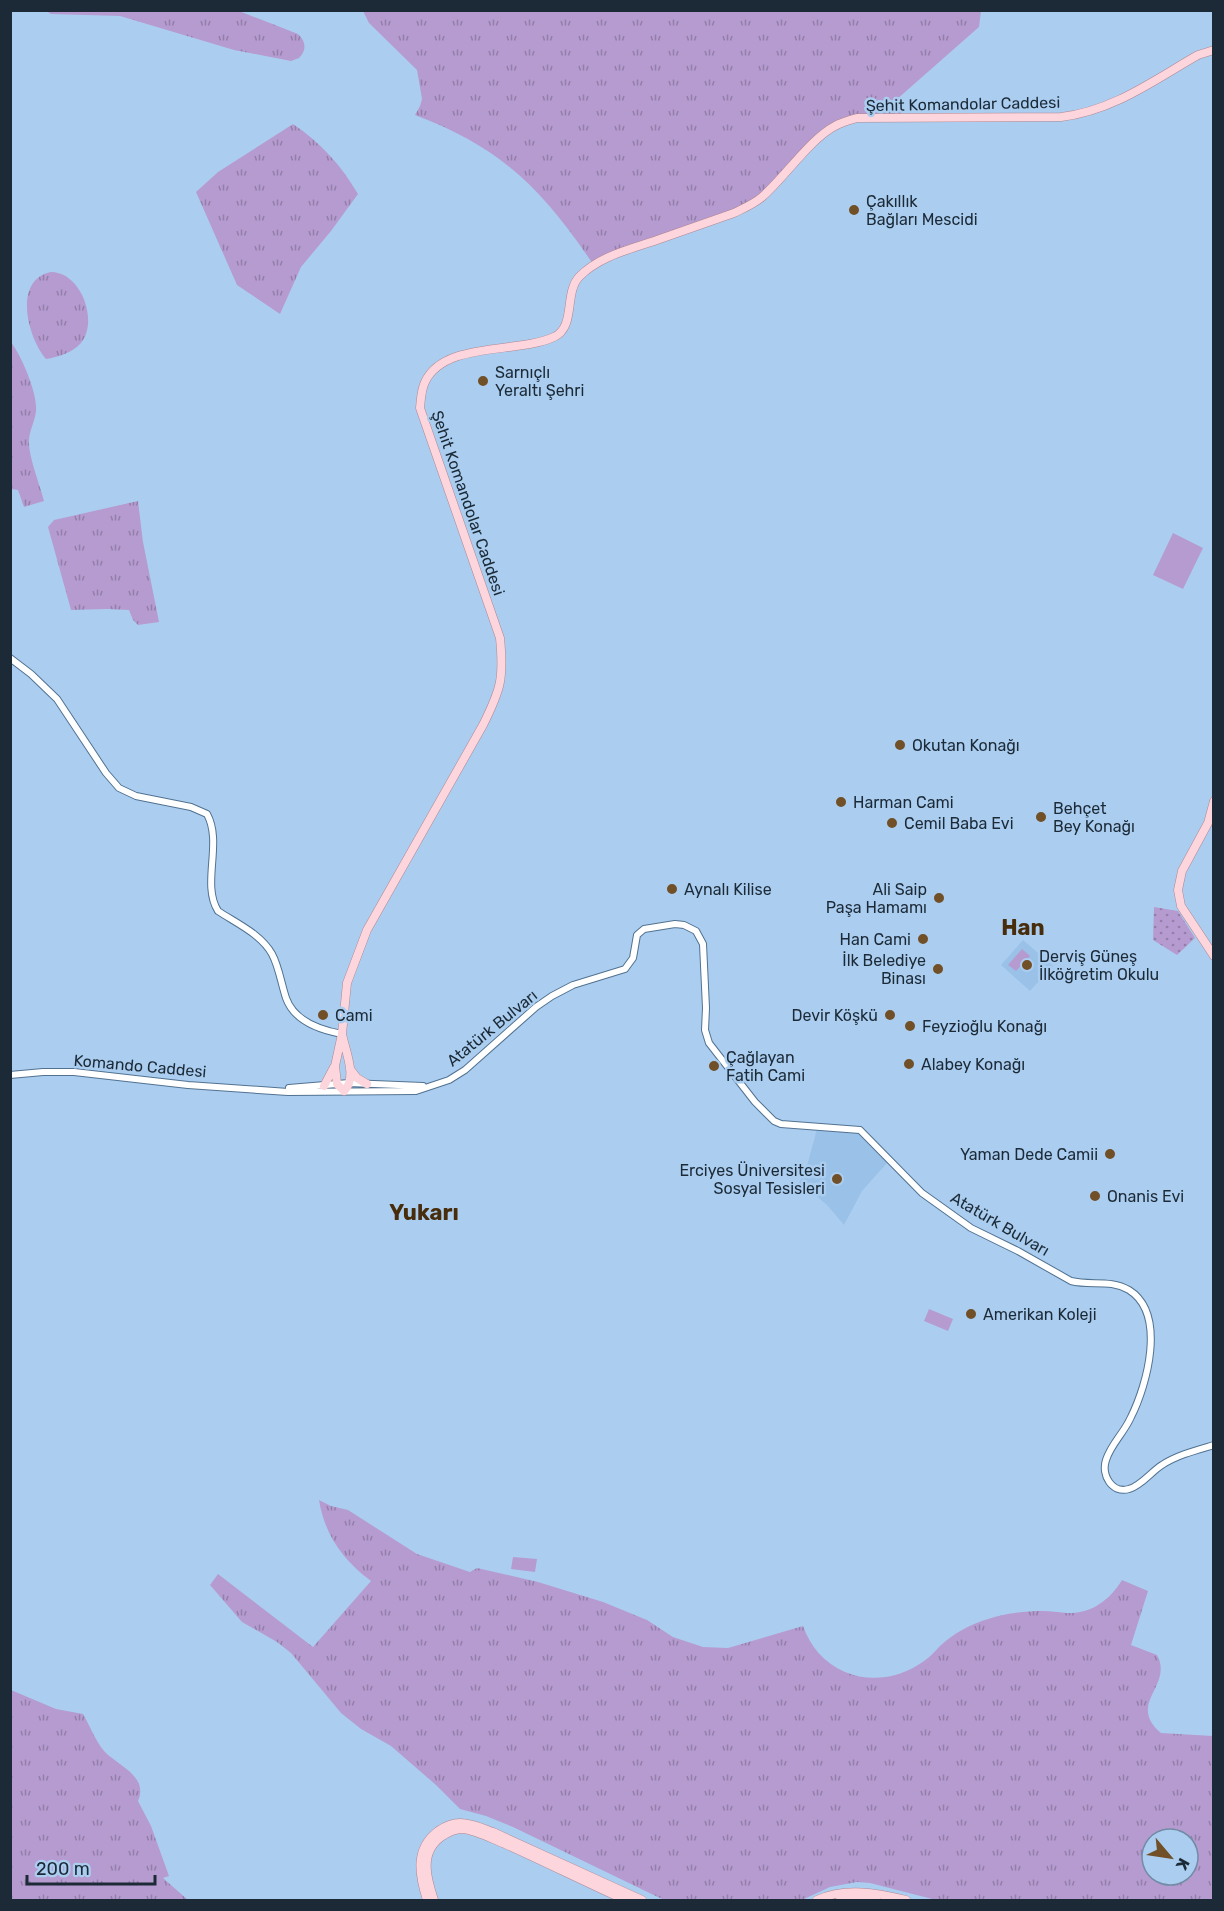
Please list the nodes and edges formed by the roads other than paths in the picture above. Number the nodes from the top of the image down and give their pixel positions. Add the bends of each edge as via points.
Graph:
1 (1214, 50) edge
2 (10, 658) edge
3 (1214, 801) edge
4 (1214, 956) edge
5 (342, 1034) junction
6 (335, 1066) junction
7 (350, 1069) junction
8 (10, 1075) edge
9 (349, 1083) junction
10 (337, 1084) junction
11 (367, 1084) junction
12 (324, 1086) junction
13 (432, 1086) junction
14 (267, 1090) junction
15 (344, 1091) junction
16 (1214, 1445) edge
17 (427, 1900) edge
18 (434, 1900) edge
19 (625, 1900) edge
20 (642, 1900) edge
21 (817, 1900) edge
22 (840, 1900) edge
23 (876, 1900) edge
24 (906, 1900) edge

1 - 5 main road, Şehit Komandolar Caddesi via 1198,55 1114,103 1074,115 857,118 834,126 765,195 751,204 595,264 578,278 566,323 555,337 445,360 431,371 421,391 420,408 500,638 501,683 483,725 367,930 346,983
2 - 5 street via 57,699 119,788 207,814 213,829 214,905 261,940 272,953 287,1001 301,1019 324,1031
3 - 4 main road via 1208,823 1182,871 1178,890 1181,906
5 - 6 main road
5 - 7 main road
6 - 10 main road
6 - 12 main road
7 - 9 main road
7 - 11 main road
8 - 14 street, Komando Caddesi via 74,1072
9 - 10 street
9 - 11 street
9 - 15 main road
10 - 12 street
10 - 15 main road
11 - 13 street
12 - 14 street
13 - 15 street via 416,1091
13 - 16 street, Atatürk Bulvarı via 465,1070 552,996 573,985 625,969 633,958 637,935 644,929 675,924 691,928 703,944 705,1030 709,1043 767,1116 781,1124 860,1130 922,1193 971,1228 1071,1281 1119,1285 1140,1301 1149,1316 1151,1331 1146,1373 1130,1420 1105,1461 1104,1473 1110,1483 1118,1489 1129,1489 1163,1464
14 - 15 street
17 - 20 main road via 421,1874 423,1849 431,1836 443,1828 462,1823 501,1835
18 - 19 main road via 428,1881 429,1851 446,1834 461,1829 515,1849
21 - 24 main road via 860,1892
22 - 23 main road

